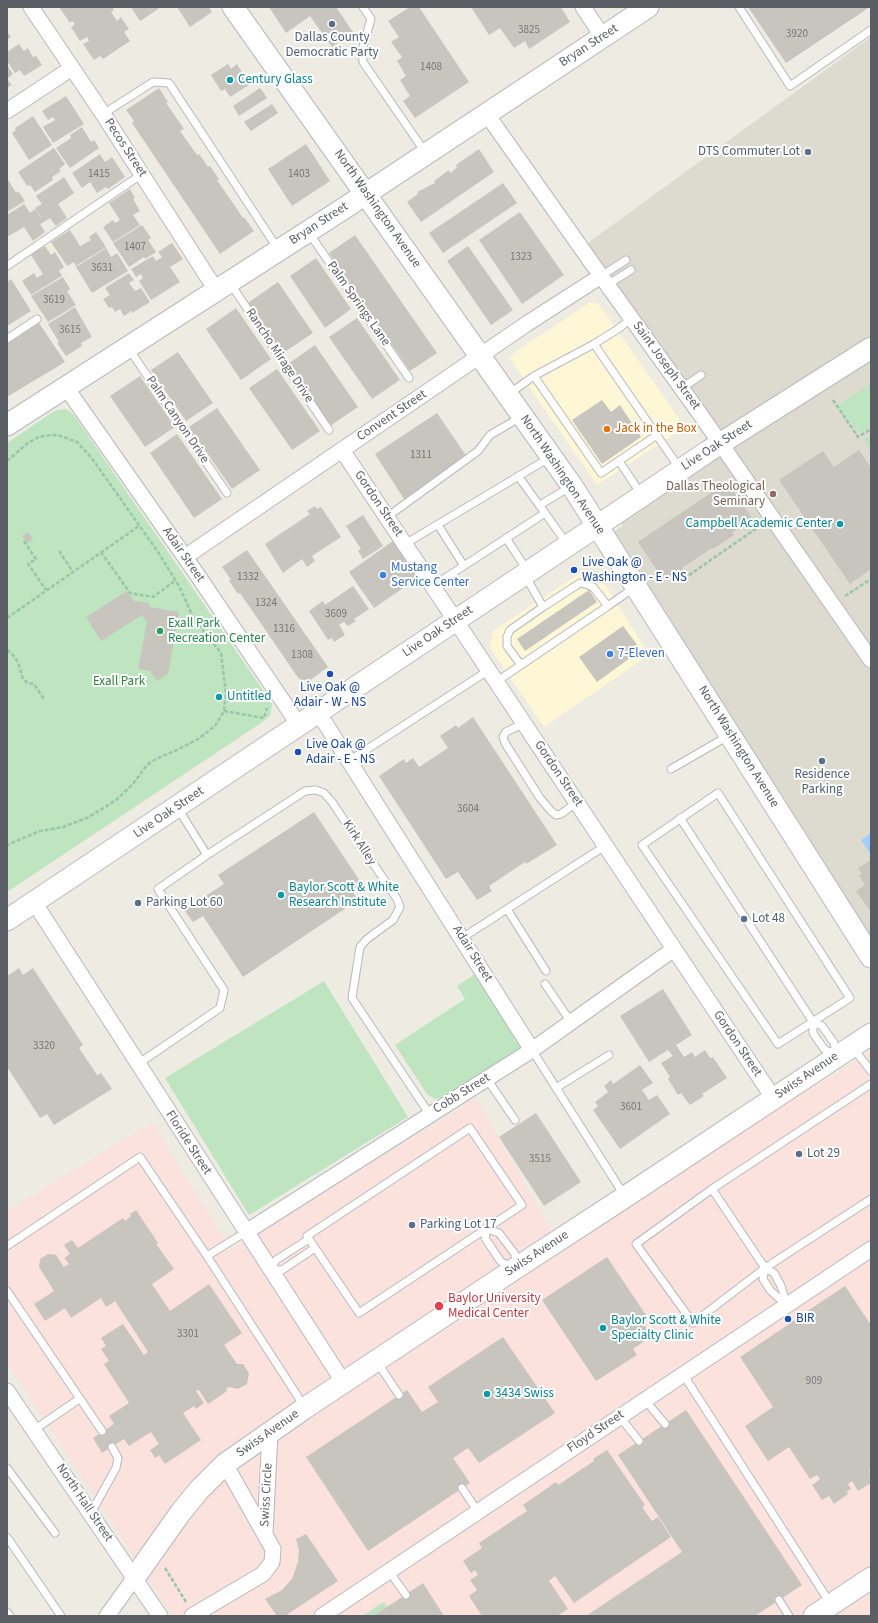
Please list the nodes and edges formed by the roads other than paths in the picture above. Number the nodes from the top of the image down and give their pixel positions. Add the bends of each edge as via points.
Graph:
1 (32, 7) edge
2 (233, 7) edge
3 (363, 7) edge
4 (583, 7) edge
5 (648, 7) edge
6 (739, 7) edge
7 (871, 30) edge
8 (603, 37) junction
9 (72, 68) junction
10 (7, 111) edge
11 (486, 113) junction
12 (103, 114) junction
13 (426, 153) junction
14 (142, 174) junction
15 (366, 194) junction
16 (308, 231) junction
17 (279, 250) junction
18 (626, 260) dead end
19 (7, 266) edge
20 (631, 270) dead end
21 (604, 281) junction
22 (223, 286) junction
23 (36, 319) dead end
24 (631, 319) junction
25 (7, 339) edge
26 (594, 344) junction
27 (127, 347) junction
28 (871, 348) edge
29 (481, 356) junction
30 (701, 375) dead end
31 (534, 376) junction
32 (409, 378) dead end
33 (66, 386) junction
34 (682, 388) junction
35 (508, 394) junction
36 (522, 416) junction
37 (7, 425) edge
38 (329, 430) dead end
39 (657, 435) junction
40 (720, 443) junction
41 (342, 450) junction
42 (551, 457) junction
43 (619, 461) junction
44 (680, 469) junction
45 (518, 476) junction
46 (572, 486) junction
47 (227, 493) dead end
48 (642, 496) junction
49 (540, 506) junction
50 (545, 513) junction
51 (387, 517) junction
52 (438, 525) junction
53 (598, 526) junction
54 (506, 538) junction
55 (405, 544) junction
56 (568, 545) junction
57 (185, 557) junction
58 (464, 566) junction
59 (526, 573) junction
60 (433, 586) junction
61 (636, 587) junction
62 (608, 606) junction
63 (543, 607) junction
64 (456, 621) junction
65 (871, 660) edge
66 (521, 665) junction
67 (493, 676) junction
68 (318, 712) junction
69 (524, 723) junction
70 (299, 725) junction
71 (730, 735) junction
72 (349, 761) junction
73 (671, 769) dead end
74 (577, 802) junction
75 (178, 807) junction
76 (680, 818) junction
77 (605, 846) junction
78 (207, 855) junction
79 (34, 902) junction
80 (507, 909) junction
81 (7, 920) edge
82 (462, 938) junction
83 (674, 949) junction
84 (871, 957) edge
85 (546, 971) dead end
86 (545, 984) dead end
87 (571, 1022) junction
88 (813, 1022) junction
89 (871, 1034) edge
90 (532, 1050) junction
91 (845, 1051) junction
92 (609, 1054) dead end
93 (138, 1064) junction
94 (871, 1071) edge
95 (487, 1079) junction
96 (871, 1084) edge
97 (556, 1088) junction
98 (774, 1099) junction
99 (430, 1115) junction
100 (515, 1120) dead end
101 (712, 1189) junction
102 (625, 1197) junction
103 (871, 1199) edge
104 (486, 1229) junction
105 (246, 1232) junction
106 (309, 1238) junction
107 (7, 1246) edge
108 (315, 1248) junction
109 (871, 1249) edge
110 (207, 1256) junction
111 (516, 1268) junction
112 (765, 1268) junction
113 (270, 1270) junction
114 (7, 1291) edge
115 (787, 1305) junction
116 (377, 1361) junction
117 (683, 1374) junction
118 (344, 1383) junction
119 (399, 1395) dead end
120 (9, 1397) edge
121 (79, 1399) junction
122 (645, 1400) junction
123 (305, 1408) junction
124 (620, 1417) junction
125 (665, 1424) dead end
126 (34, 1430) junction
127 (102, 1432) dead end
128 (270, 1432) junction
129 (638, 1441) dead end
130 (112, 1447) dead end
131 (225, 1464) junction
132 (7, 1468) edge
133 (462, 1488) dead end
134 (478, 1512) junction
135 (91, 1513) junction
136 (55, 1533) dead end
137 (265, 1533) junction
138 (7, 1537) edge
139 (389, 1571) junction
140 (135, 1577) junction
141 (871, 1578) edge
142 (406, 1595) dead end
143 (779, 1600) dead end
144 (823, 1610) edge
145 (7, 1612) edge
146 (10, 1616) edge
147 (61, 1616) edge
148 (107, 1616) edge
149 (160, 1616) edge
150 (192, 1616) edge
151 (322, 1616) edge
152 (790, 1616) edge

1 - 9 street, Pecos Street
2 - 15 street, North Washington Avenue
3 - 13 lane via 370,19 362,50 363,62
4 - 8 street
5 - 8 street, Bryan Street
6 - 7 lane via 790,86
8 - 11 street, Bryan Street
9 - 10 street
9 - 12 street, Pecos Street
11 - 13 street, Bryan Street
11 - 21 street, Saint Joseph Street
12 - 14 street, Pecos Street
12 - 17 lane via 153,82 169,83
13 - 15 street, Bryan Street
14 - 19 lane
14 - 22 street, Pecos Street
15 - 16 street, Bryan Street
15 - 29 street, North Washington Avenue
16 - 17 street, Bryan Street
16 - 32 lane, Palm Springs Lane
17 - 22 street, Bryan Street
18 - 21 lane
20 - 21 lane
21 - 24 street, Saint Joseph Street
21 - 29 street, Convent Street via 528,323
22 - 27 street, Bryan Street
22 - 38 lane, Rancho Mirage Drive
23 - 25 lane
24 - 26 lane
24 - 34 street, Saint Joseph Street
26 - 31 lane
26 - 39 lane
27 - 33 street, Bryan Street
27 - 47 lane, Palm Canyon Drive
28 - 40 street, Live Oak Street
29 - 35 street, North Washington Avenue
29 - 41 street, Convent Street
30 - 34 lane
31 - 35 lane
31 - 43 lane via 601,473
33 - 37 street, Bryan Street
33 - 57 street, Adair Street
34 - 40 street, Saint Joseph Street
35 - 36 street, North Washington Avenue
36 - 42 street, North Washington Avenue
36 - 51 lane via 490,435 478,451
39 - 43 lane
39 - 44 lane
40 - 44 street, Live Oak Street
40 - 65 street, Saint Joseph Street
41 - 51 street, Gordon Street
41 - 57 street, Convent Street
42 - 45 lane
42 - 46 street, North Washington Avenue
43 - 48 lane
44 - 48 street, Live Oak Street
45 - 49 lane
45 - 52 lane
46 - 49 lane
46 - 53 street, North Washington Avenue
48 - 53 street, Live Oak Street
49 - 50 lane
50 - 54 lane
50 - 56 lane
51 - 55 street, Gordon Street
52 - 55 lane
52 - 58 lane
53 - 56 street, Live Oak Street
53 - 61 street, North Washington Avenue
54 - 58 lane
54 - 59 lane
55 - 60 street, Gordon Street
56 - 59 street, Live Oak Street
57 - 70 street, Adair Street
58 - 60 lane
59 - 63 lane
59 - 64 street, Live Oak Street
60 - 64 street, Gordon Street
61 - 62 lane
61 - 71 street, North Washington Avenue
62 - 63 lane via 593,588 580,583
62 - 66 lane
63 - 66 lane via 510,630 507,637 507,646
64 - 67 street, Gordon Street
64 - 68 street, Live Oak Street
66 - 67 lane
67 - 69 street, Gordon Street
67 - 72 lane
68 - 70 street, Live Oak Street
68 - 72 street, Adair Street
69 - 74 street, Gordon Street
69 - 74 lane via 506,732 505,744 540,798 556,815
70 - 75 street, Live Oak Street
71 - 73 lane
71 - 84 street, North Washington Avenue
72 - 82 street, Adair Street
74 - 77 street, Gordon Street
75 - 78 lane
75 - 79 street, Live Oak Street
76 - 88 lane
76 - 88 lane via 642,845 778,1044
76 - 88 lane via 718,793 850,998
77 - 80 lane
77 - 83 street, Gordon Street
78 - 93 lane via 158,889 224,990 220,1008
78 - 99 lane, Kirk Alley via 305,791 316,790 324,793 332,802 400,907 393,920 360,947 352,998
79 - 81 street, Live Oak Street
79 - 93 street, Floride Street
80 - 82 lane
80 - 85 lane
82 - 90 street, Adair Street
83 - 87 street, Cobb Street
83 - 98 street, Gordon Street
86 - 87 lane
87 - 90 street, Cobb Street
88 - 91 lane via 822,1026 834,1043
88 - 91 lane via 813,1033 824,1049
89 - 91 street, Swiss Avenue
90 - 95 street, Cobb Street
90 - 97 lane, Adair Street
91 - 94 lane
91 - 98 street, Swiss Avenue
92 - 97 lane
93 - 105 street, Floride Street
95 - 99 street, Cobb Street
95 - 100 lane
96 - 101 lane
97 - 102 lane, Adair Street
98 - 102 street, Swiss Avenue
99 - 105 street, Cobb Street
101 - 112 lane
101 - 112 lane via 636,1244 693,1323
102 - 111 street, Swiss Avenue
103 - 112 lane
104 - 106 lane via 522,1205 470,1128 307,1236
104 - 108 lane via 359,1313
104 - 111 lane via 499,1233 515,1254
104 - 111 lane via 485,1238 501,1262
105 - 110 lane
105 - 113 street, Floride Street
106 - 108 lane
106 - 113 lane via 276,1260
107 - 110 lane via 140,1157
108 - 113 lane via 282,1270
109 - 115 street, Floyd Street
110 - 123 lane
111 - 116 street, Swiss Avenue
112 - 115 lane via 774,1273
112 - 115 lane via 763,1279 770,1290
113 - 118 street, Floride Street
114 - 121 lane
115 - 117 street, Floyd Street
116 - 118 street, Swiss Avenue
116 - 119 lane
117 - 122 street, Floyd Street
117 - 144 lane
118 - 123 street, Swiss Avenue
120 - 126 street, North Hall Street
121 - 126 lane
121 - 127 lane
122 - 124 street, Floyd Street
122 - 125 lane
123 - 128 street, Swiss Avenue
124 - 129 lane
124 - 134 street, Floyd Street
126 - 135 street, North Hall Street
128 - 131 street, Swiss Avenue
128 - 137 street, Swiss Circle
130 - 135 lane via 118,1458 116,1468
131 - 137 street, Swiss Circle
131 - 140 street, Swiss Avenue via 181,1512
132 - 136 lane
133 - 134 lane
134 - 139 street, Floyd Street
135 - 140 street, North Hall Street
137 - 150 street, Swiss Circle via 273,1549 272,1562 263,1574
138 - 147 lane
139 - 142 lane
139 - 151 street, Floyd Street
140 - 148 street, Swiss Avenue
140 - 149 street, North Hall Street
141 - 144 street
143 - 152 lane
145 - 146 lane

